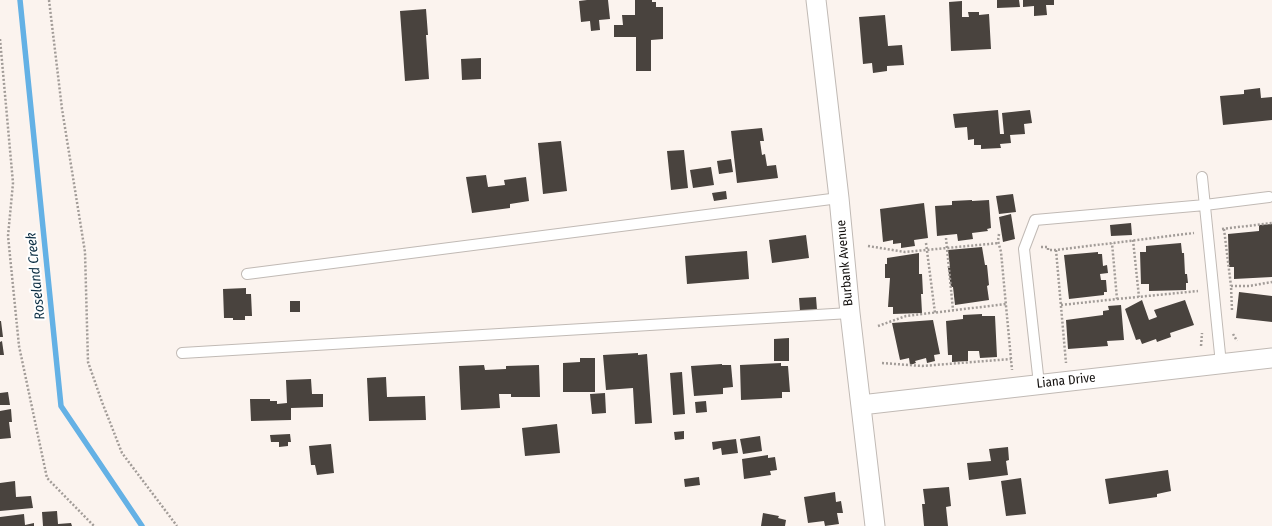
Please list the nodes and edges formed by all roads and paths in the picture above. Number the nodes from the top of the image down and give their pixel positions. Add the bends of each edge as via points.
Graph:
1 (49, 0) edge
2 (816, 0) edge
3 (0, 39) edge
4 (1202, 177) dead end
5 (840, 198) junction
6 (1269, 198) dead end
7 (1205, 205) junction
8 (1272, 223) edge
9 (1224, 229) junction
10 (1218, 230) dead end
11 (1197, 232) dead end
12 (999, 234) dead end
13 (946, 238) dead end
14 (1133, 240) junction
15 (926, 243) dead end
16 (999, 243) junction
17 (1112, 243) junction
18 (868, 246) dead end
19 (1041, 247) dead end
20 (947, 248) junction
21 (927, 250) junction
22 (1056, 250) junction
23 (247, 274) dead end
24 (1272, 282) edge
25 (1231, 286) junction
26 (1198, 291) dead end
27 (1139, 297) junction
28 (1117, 299) junction
29 (1006, 304) junction
30 (1061, 306) junction
31 (953, 310) junction
32 (850, 313) junction
33 (935, 313) junction
34 (1232, 318) dead end
35 (878, 326) dead end
36 (1233, 334) dead end
37 (1238, 341) dead end
38 (182, 353) dead end
39 (1011, 358) junction
40 (1272, 358) edge
41 (882, 363) dead end
42 (1221, 364) junction
43 (1067, 365) dead end
44 (1012, 371) dead end
45 (1039, 384) junction
46 (861, 405) junction
47 (94, 526) edge
48 (177, 526) edge
49 (875, 526) edge

1 - 48 path via 62,109 85,252 88,362 122,453
2 - 5 street, Burbank Avenue
3 - 47 path via 13,183 8,236 19,346 47,478
4 - 7 lane
5 - 23 lane
5 - 32 street, Burbank Avenue
6 - 7 lane
7 - 42 lane
7 - 45 lane via 1035,220 1024,249
8 - 9 path
9 - 10 path
9 - 25 path
11 - 14 path
12 - 16 path
13 - 20 path
14 - 17 path
14 - 27 path
15 - 21 path
16 - 20 path
16 - 29 path
17 - 22 path
17 - 28 path
18 - 21 path via 905,252
19 - 22 path
20 - 21 path
20 - 31 path
21 - 33 path
22 - 30 path
24 - 25 path
25 - 34 path
26 - 27 path
27 - 28 path
28 - 30 path
29 - 31 path
29 - 39 path
30 - 43 path
31 - 33 path
32 - 38 lane
32 - 46 street, Burbank Avenue
33 - 35 path via 906,316
36 - 37 path
39 - 41 path via 922,366
39 - 44 path
40 - 42 street, Liana Drive
42 - 45 street, Liana Drive
45 - 46 street, Liana Drive
46 - 49 street, Burbank Avenue

